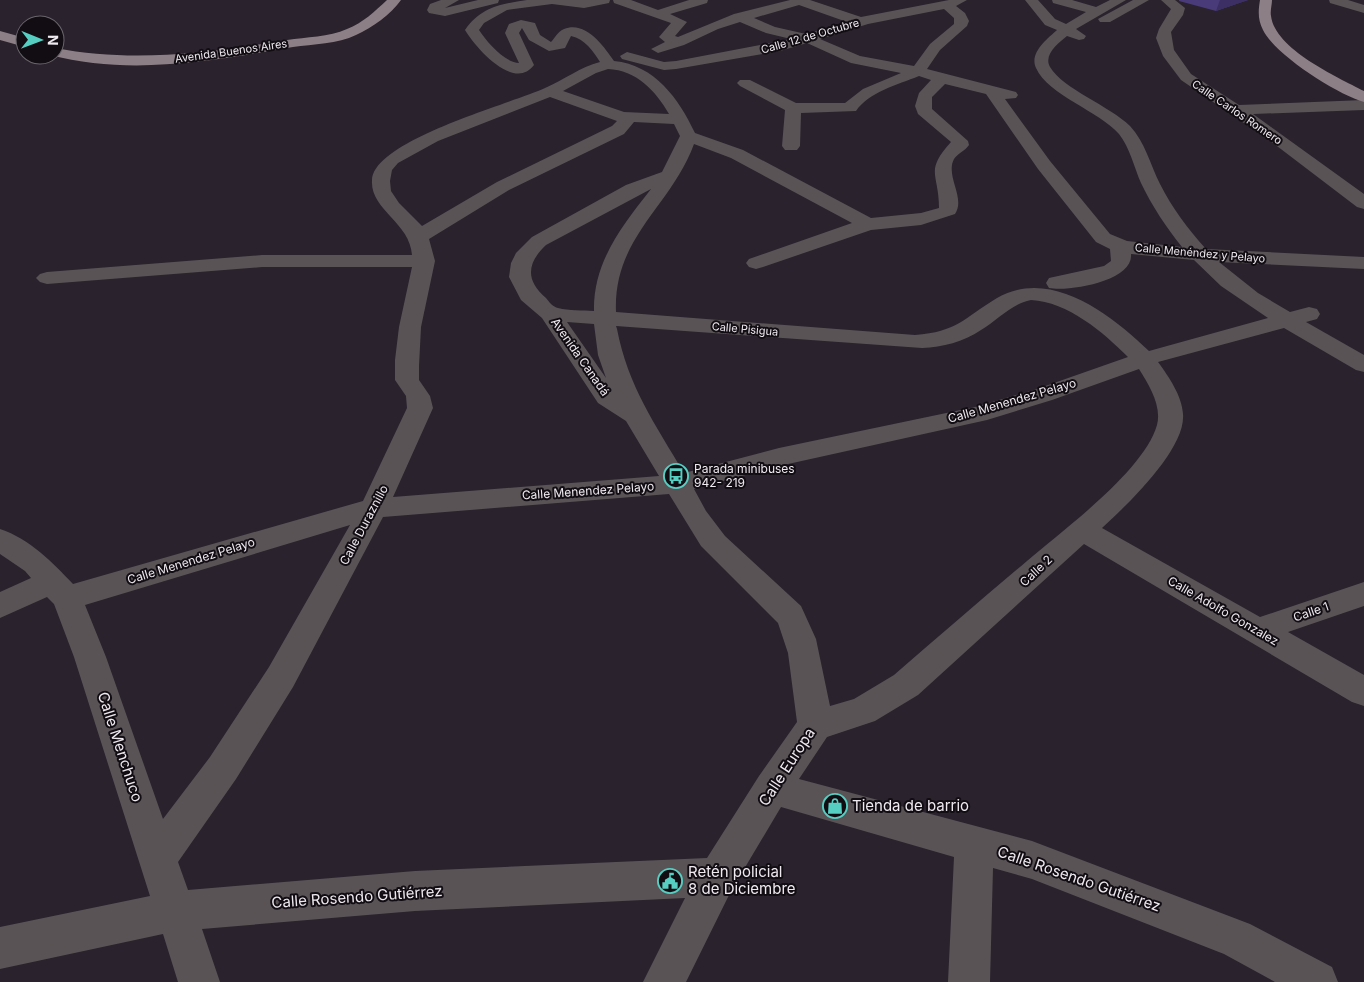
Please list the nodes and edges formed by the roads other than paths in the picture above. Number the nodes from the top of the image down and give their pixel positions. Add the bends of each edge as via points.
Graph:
1 (373, 0) edge
2 (395, 0) edge
3 (453, 0) edge
4 (493, 0) edge
5 (554, 0) edge
6 (604, 0) edge
7 (620, 0) edge
8 (702, 0) edge
9 (756, 0) edge
10 (961, 0) edge
11 (1030, 0) edge
12 (1058, 0) edge
13 (1120, 0) edge
14 (1143, 0) edge
15 (1167, 0) edge
16 (1266, 0) edge
17 (1336, 0) edge
18 (802, 1) edge
19 (947, 5) junction
20 (1364, 9) edge
21 (1098, 11) junction
22 (736, 12) junction
23 (657, 14) junction
24 (861, 22) junction
25 (0, 24) edge
26 (15, 29) edge
27 (1072, 33) junction
28 (0, 35) edge
29 (696, 36) junction
30 (809, 39) junction
31 (15, 40) edge
32 (679, 42) junction
33 (65, 43) edge
34 (658, 48) dead end
35 (65, 54) edge
36 (740, 54) junction
37 (605, 58) junction
38 (763, 65) dead end
39 (918, 71) junction
40 (942, 79) junction
41 (745, 83) dead end
42 (992, 91) junction
43 (550, 92) junction
44 (1013, 95) dead end
45 (1364, 98) edge
46 (1364, 106) edge
47 (793, 108) junction
48 (1236, 110) junction
49 (629, 118) junction
50 (681, 119) junction
51 (688, 136) junction
52 (1150, 137) dead end
53 (791, 146) dead end
54 (669, 176) junction
55 (1364, 202) edge
56 (868, 224) junction
57 (1119, 246) junction
58 (1204, 247) junction
59 (421, 249) junction
60 (1224, 257) junction
61 (756, 263) dead end
62 (1364, 263) edge
63 (47, 278) dead end
64 (1057, 283) dead end
65 (550, 314) junction
66 (605, 316) junction
67 (1299, 318) junction
68 (1364, 346) edge
69 (1144, 359) junction
70 (1364, 365) edge
71 (636, 418) junction
72 (677, 484) junction
73 (374, 508) junction
74 (1083, 530) junction
75 (0, 540) edge
76 (59, 589) junction
77 (1364, 594) edge
78 (0, 606) edge
79 (1258, 630) junction
80 (1364, 692) edge
81 (815, 725) junction
82 (772, 788) junction
83 (974, 844) junction
84 (157, 859) junction
85 (717, 877) junction
86 (177, 911) junction
87 (0, 948) edge
88 (200, 982) edge
89 (664, 982) edge
90 (969, 982) edge
91 (1317, 982) edge

1 - 33 main road, Avenida Buenos Aires via 356,19 345,25 226,46 114,51
2 - 35 main road, Avenida Buenos Aires via 367,24 350,33 244,51 187,59 140,60
3 - 4 street via 434,10 446,12
5 - 6 street via 584,4
5 - 37 street via 504,7 479,20 472,30 479,41 508,67 527,65 512,33 514,27 521,24 530,26 534,37 549,46 560,45 563,35 574,32 590,39
7 - 23 street
8 - 23 street
9 - 22 street
10 - 19 street, Calle 12 de Octubre
11 - 27 street via 1050,22
12 - 21 street
13 - 21 street
14 - 27 street
15 - 48 street, Calle Carlos Romero via 1178,8 1178,13 1164,32 1164,40 1176,65 1200,89
16 - 45 main road via 1263,12 1265,26 1279,42 1315,70
17 - 20 street
18 - 22 street
18 - 24 street
19 - 24 street, Calle 12 de Octubre
19 - 39 street via 960,16 960,26 935,47
21 - 27 street
22 - 29 street
22 - 30 street via 771,30
23 - 32 street via 680,22 666,38
24 - 30 street, Calle 12 de Octubre
25 - 26 main road
27 - 52 street via 1058,57 1061,71 1134,120
27 - 58 street via 1044,54 1040,61 1042,68 1053,80 1122,128 1131,139 1153,189
28 - 31 main road
29 - 32 street
29 - 36 street
30 - 36 street, Calle 12 de Octubre
30 - 39 street via 856,60
32 - 34 street
36 - 37 street, Calle 12 de Octubre via 664,66 618,53
36 - 38 street
37 - 43 street via 591,71
37 - 50 street via 660,88
39 - 40 street
39 - 47 street via 868,92 850,108
40 - 42 street
40 - 56 street via 923,97 921,104 924,111 960,140 960,145 946,156 941,166 948,210 921,219
41 - 47 street
42 - 44 street
42 - 57 street, Calle Menéndez y Pelayo via 1044,165 1103,238
43 - 49 street
43 - 59 street via 422,142 384,166 380,183 389,204
46 - 48 street
47 - 53 street
48 - 55 street, Calle Carlos Romero
49 - 50 street
49 - 59 street via 618,130 503,186
50 - 51 street
51 - 54 street, Avenida Canadá
51 - 56 street via 737,154
54 - 65 street via 633,189 540,241 526,253 520,277 529,295
54 - 66 street, Avenida Canadá via 614,258 609,273
56 - 61 street
57 - 58 street, Calle Menéndez y Pelayo
57 - 64 street via 1122,259 1110,273
58 - 60 street, Calle Menéndez y Pelayo
58 - 67 street via 1231,286
59 - 63 street
59 - 73 street, Calle Duraznillo via 406,352 407,380 421,399 420,408
60 - 62 street, Calle Menéndez y Pelayo
60 - 67 street
65 - 66 street, Calle Pisigua
65 - 71 street, Avenida Canadá via 607,398
66 - 69 street, Calle Pisigua via 915,342 951,338 968,330 1004,302 1041,293 1056,296 1084,311
66 - 71 street, Avenida Canadá via 609,358
67 - 68 street
67 - 69 street, Calle Menendez Pelayo
67 - 70 street
69 - 72 street, Calle Menendez Pelayo via 978,414 779,457
69 - 74 street, Calle 2 via 1170,407 1171,418 1166,433 1152,458 1121,495
71 - 72 street, Avenida Canadá
72 - 73 street, Calle Menendez Pelayo
72 - 81 street, Calle Europa via 700,525 733,562 791,616 810,682
73 - 76 street, Calle Menendez Pelayo
73 - 84 street, Calle Duraznillo via 281,677 223,768
74 - 79 street, Calle Adolfo Gonzalez
74 - 81 street, Calle 2 via 906,685 863,711
75 - 76 street, Calle Menchuco via 35,564
76 - 78 street, Calle Menendez Pelayo
76 - 84 street, Calle Menchuco via 90,657
77 - 79 street, Calle 1
79 - 80 street, Calle Adolfo Gonzalez
81 - 82 street, Calle Europa
82 - 83 street, Calle Rosendo Gutiérrez
82 - 85 street, Calle Europa
83 - 90 street
83 - 91 street, Calle Rosendo Gutiérrez via 1032,860 1178,914 1236,938
84 - 86 street, Calle Menchuco
85 - 86 street, Calle Rosendo Gutiérrez via 415,891
85 - 89 street, Calle Europa
86 - 87 street, Calle Rosendo Gutiérrez
86 - 88 street, Calle Menchuco

